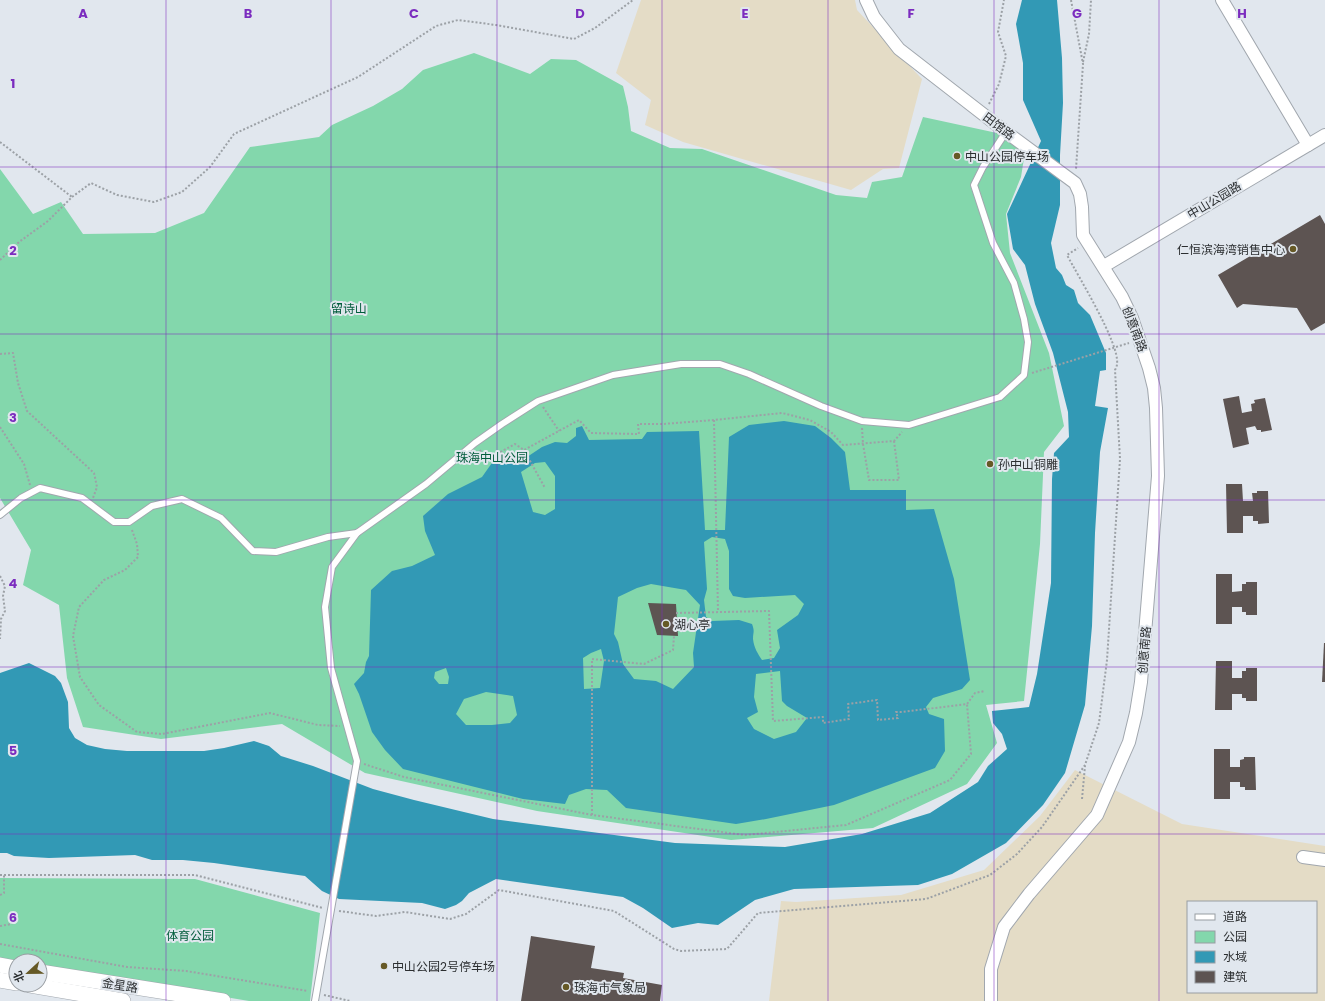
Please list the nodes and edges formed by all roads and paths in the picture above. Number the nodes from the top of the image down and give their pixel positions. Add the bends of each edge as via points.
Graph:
1 (633, 0) edge
2 (866, 0) edge
3 (1004, 0) edge
4 (1071, 0) edge
5 (1091, 0) edge
6 (1222, 0) edge
7 (1083, 64) junction
8 (984, 115) junction
9 (1006, 132) junction
10 (1325, 135) edge
11 (0, 142) edge
12 (1308, 145) junction
13 (1075, 183) junction
14 (72, 197) junction
15 (1088, 243) junction
16 (0, 260) edge
17 (1104, 266) junction
18 (1140, 339) junction
19 (1114, 348) junction
20 (0, 354) edge
21 (1024, 375) junction
22 (538, 401) junction
23 (714, 420) junction
24 (862, 421) junction
25 (909, 425) junction
26 (0, 428) edge
27 (559, 431) junction
28 (894, 441) junction
29 (475, 443) junction
30 (863, 444) junction
31 (524, 450) junction
32 (545, 488) dead end
33 (32, 492) junction
34 (91, 504) junction
35 (0, 516) edge
36 (129, 522) junction
37 (357, 533) junction
38 (0, 576) edge
39 (718, 612) junction
40 (676, 613) dead end
41 (674, 636) dead end
42 (0, 639) edge
43 (985, 691) dead end
44 (967, 704) junction
45 (347, 726) junction
46 (357, 761) junction
47 (1085, 765) junction
48 (1082, 798) dead end
49 (592, 815) junction
50 (1303, 857) dead end
51 (1325, 860) edge
52 (0, 875) edge
53 (4, 875) junction
54 (0, 895) edge
55 (330, 910) junction
56 (12, 924) dead end
57 (0, 926) edge
58 (0, 944) edge
59 (48, 973) edge
60 (48, 988) edge
61 (316, 994) junction
62 (123, 1001) edge
63 (223, 1001) edge
64 (315, 1001) edge
65 (350, 1001) edge
66 (991, 1001) edge

1 - 14 path via 596,28 574,39 458,20 436,26 358,77 234,134 210,167 182,192 154,202 117,195 91,183
2 - 8 street, 田馆路 via 874,17 899,49
3 - 8 path via 998,32 1006,56 999,84
4 - 7 path
5 - 7 path via 1089,34
6 - 12 street
7 - 13 path
8 - 9 street, 田馆路
9 - 13 street, 田馆路
9 - 21 lane via 974,185 993,243 1014,283 1024,319 1028,342
10 - 12 street, 中山公园路
11 - 14 path
12 - 17 street, 中山公园路
13 - 15 street via 1082,207 1083,235
14 - 16 path via 48,221
15 - 17 street
15 - 19 path via 1067,255 1104,323
17 - 18 street, 创意南路 via 1122,297
18 - 19 path
18 - 66 street, 创意南路 via 1155,402 1158,476 1141,682 1136,713 1129,742 1097,814 1004,927 991,969
19 - 21 path
19 - 47 path via 1118,363 1116,370 1120,459 1107,660 1099,723
20 - 34 path via 13,353 18,383 27,412 94,473 97,487
21 - 25 lane via 1000,397
22 - 24 lane via 613,376 681,364 720,364
22 - 27 path
22 - 29 lane
23 - 27 path via 638,424 639,434 591,433 579,420
23 - 30 path via 782,413 810,420 831,432 843,445
23 - 39 path
24 - 25 lane
24 - 30 path
25 - 28 path
26 - 33 path via 24,464
27 - 31 path
28 - 30 path
28 - 30 path via 899,480 869,480
29 - 31 path via 486,460 515,444
29 - 37 lane via 426,484
31 - 32 path
33 - 34 lane via 40,488 82,498
33 - 35 lane
34 - 36 lane via 114,522
36 - 37 lane via 152,506 182,499 221,518 253,551 276,552
36 - 45 path via 137,544 138,557 125,570 104,580 80,607 73,636 80,677 99,705 137,732 162,734 270,713 318,725
37 - 45 lane via 332,567 325,607 331,668
38 - 42 path via 5,586 5,611 1,619
39 - 40 path
39 - 44 path via 769,611 773,721 823,717 823,723 849,719 848,704 877,700 878,720 898,718 896,712
41 - 49 path via 673,650 644,664 592,659
43 - 44 path via 975,693
44 - 49 path via 971,754 950,780 846,825 745,835
45 - 46 lane
46 - 49 path via 404,777
46 - 55 lane
47 - 48 path
47 - 55 path via 1042,827 1017,854 990,875 926,900 758,913 727,949 681,951 614,911 499,890 466,914 450,919 405,912 376,916
50 - 51 street
52 - 53 path
53 - 54 path via 4,893
53 - 55 path via 195,875
55 - 61 lane
56 - 57 path
58 - 61 path via 127,967 186,971
59 - 63 street, 金星路
60 - 62 street, 金星路
61 - 64 lane
61 - 65 path

